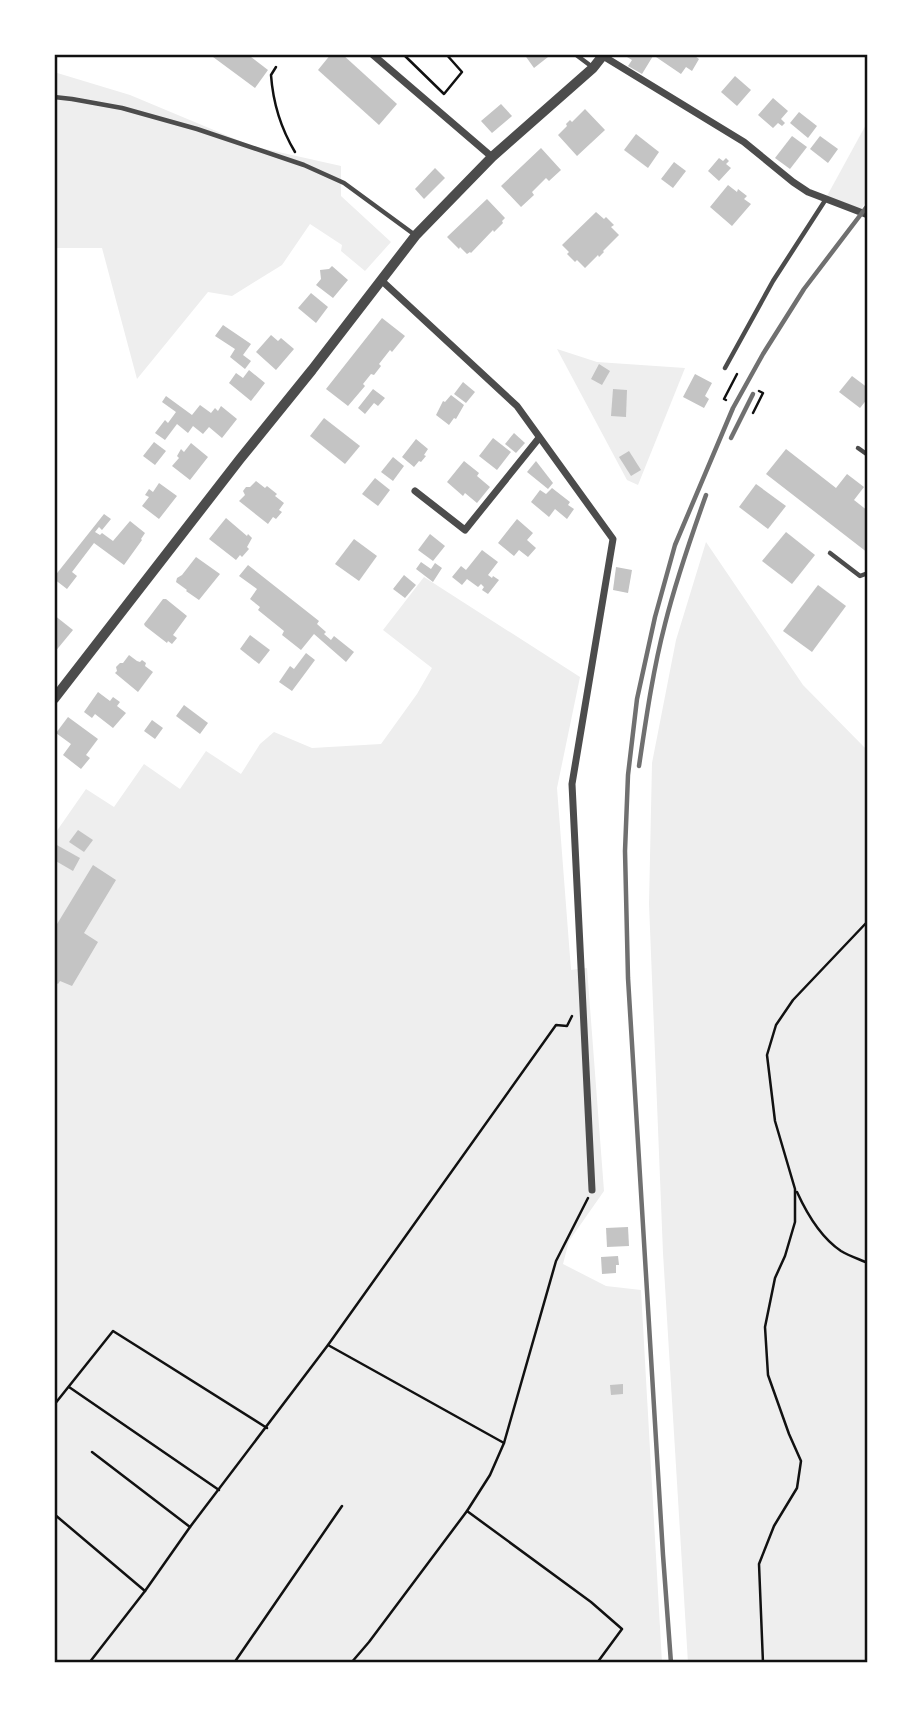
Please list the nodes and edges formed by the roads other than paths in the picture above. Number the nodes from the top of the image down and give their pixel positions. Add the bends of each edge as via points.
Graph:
1 (372, 54) edge
2 (575, 54) edge
3 (604, 55) edge
4 (593, 68) junction
5 (54, 97) edge
6 (492, 158) junction
7 (826, 198) junction
8 (868, 215) edge
9 (416, 235) junction
10 (381, 280) junction
11 (725, 368) dead end
12 (539, 438) junction
13 (858, 448) dead end
14 (868, 455) edge
15 (415, 491) dead end
16 (830, 553) dead end
17 (868, 573) edge
18 (54, 699) edge
19 (592, 1190) road end

1 - 6 street
2 - 4 lane
3 - 4 street
3 - 7 street via 744,142 808,192
4 - 6 street
5 - 9 lane via 122,108 304,165 344,183
6 - 9 street
7 - 8 street
7 - 11 lane
9 - 10 street
10 - 12 street via 517,406
10 - 18 street
12 - 15 street via 465,530
12 - 19 street via 613,539 572,784
13 - 14 lane
16 - 17 lane via 860,576

